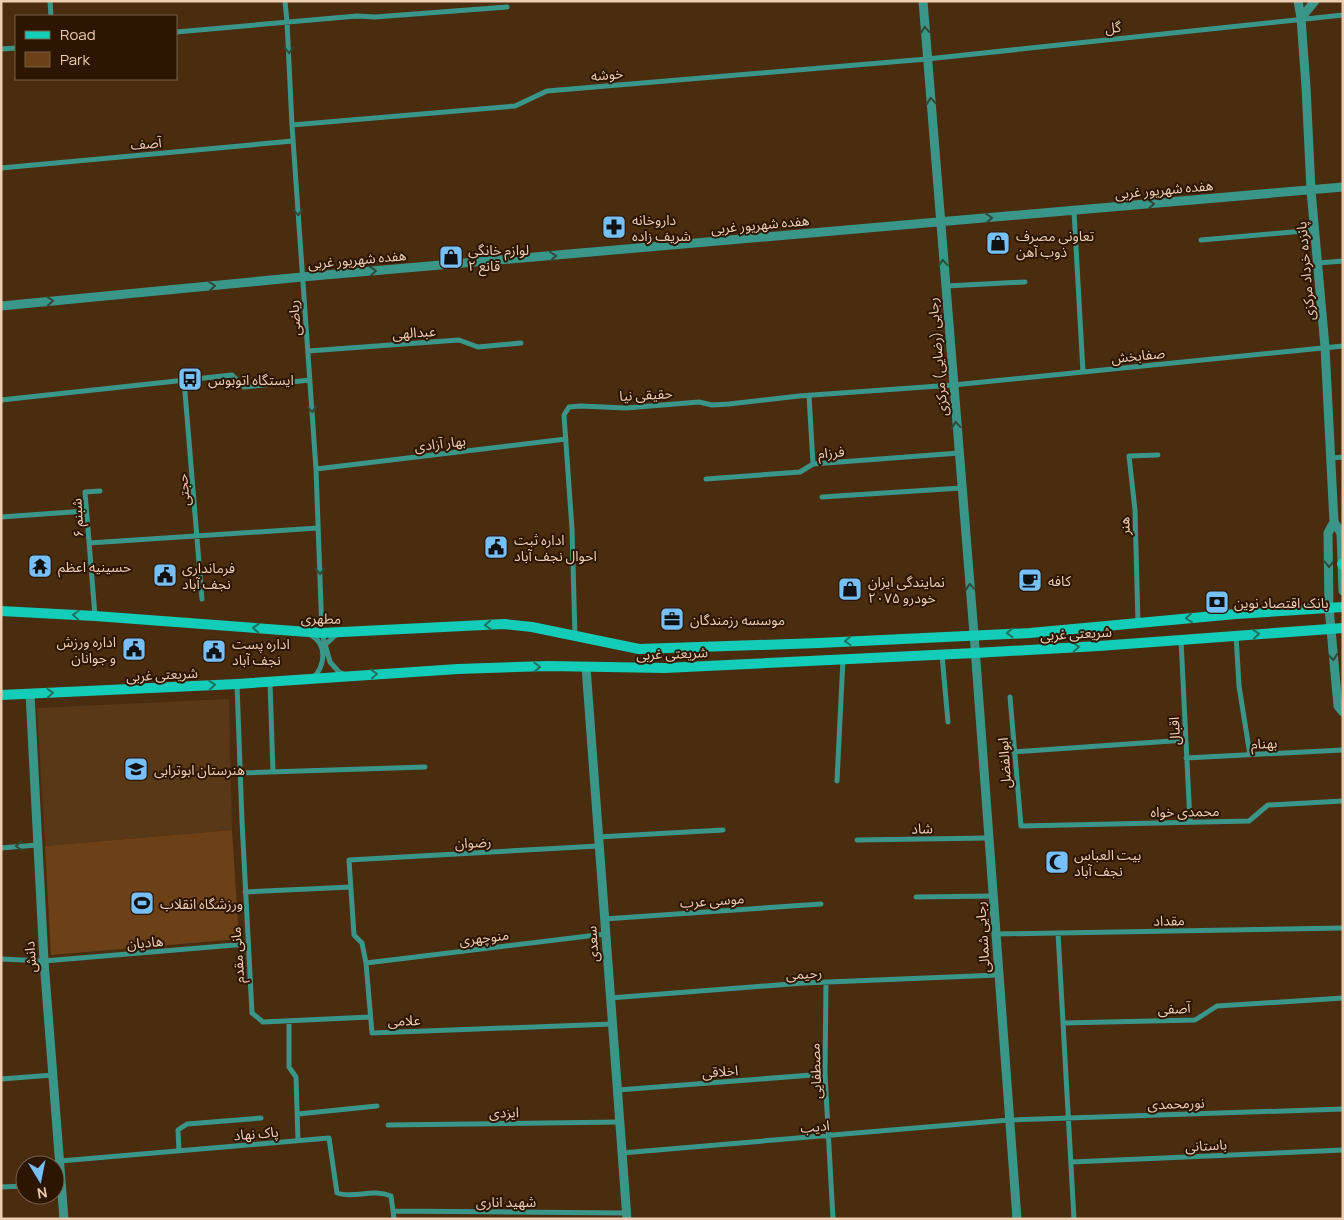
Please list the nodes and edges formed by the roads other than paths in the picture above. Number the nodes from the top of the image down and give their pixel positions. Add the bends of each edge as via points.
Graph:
1 (50, 1) edge
2 (285, 1) edge
3 (923, 1) edge
4 (1298, 1) edge
5 (1315, 1) edge
6 (507, 7) dead end
7 (1343, 14) edge
8 (51, 15) edge
9 (1301, 18) junction
10 (288, 22) junction
11 (178, 32) edge
12 (15, 48) edge
13 (1, 50) edge
14 (927, 59) junction
15 (292, 125) junction
16 (293, 141) junction
17 (1, 168) edge
18 (1343, 187) edge
19 (1311, 190) junction
20 (1074, 211) junction
21 (940, 223) junction
22 (1315, 230) junction
23 (1201, 240) dead end
24 (1343, 261) edge
25 (1318, 263) junction
26 (302, 278) junction
27 (1025, 282) dead end
28 (945, 286) junction
29 (1, 306) edge
30 (520, 344) dead end
31 (1343, 346) edge
32 (1325, 347) junction
33 (308, 351) junction
34 (1083, 372) junction
35 (184, 380) junction
36 (310, 380) junction
37 (953, 385) junction
38 (809, 395) junction
39 (1, 400) edge
40 (566, 439) junction
41 (958, 453) junction
42 (1158, 455) dead end
43 (1343, 457) edge
44 (1332, 458) junction
45 (813, 464) junction
46 (316, 468) junction
47 (706, 479) dead end
48 (961, 488) junction
49 (100, 491) dead end
50 (822, 497) dead end
51 (86, 511) junction
52 (1, 517) edge
53 (1334, 522) junction
54 (318, 528) junction
55 (198, 535) junction
56 (89, 543) junction
57 (1342, 565) edge
58 (1343, 591) edge
59 (202, 599) dead end
60 (1343, 607) edge
61 (1329, 608) junction
62 (1, 611) edge
63 (95, 616) junction
64 (1138, 624) junction
65 (1331, 628) junction
66 (1343, 628) edge
67 (307, 632) junction
68 (322, 633) junction
69 (338, 633) junction
70 (974, 634) junction
71 (1236, 635) junction
72 (575, 636) junction
73 (1181, 640) junction
74 (326, 644) junction
75 (639, 649) joint
76 (975, 653) junction
77 (942, 655) junction
78 (843, 659) junction
79 (586, 668) junction
80 (349, 676) junction
81 (313, 679) junction
82 (270, 681) junction
83 (237, 684) junction
84 (30, 694) junction
85 (1, 695) edge
86 (1010, 698) dead end
87 (1343, 712) edge
88 (948, 722) dead end
89 (1186, 740) junction
90 (1343, 750) edge
91 (1014, 752) junction
92 (1250, 755) junction
93 (1186, 758) junction
94 (425, 767) dead end
95 (273, 772) junction
96 (240, 773) junction
97 (837, 781) dead end
98 (1343, 801) edge
99 (1190, 822) junction
100 (1020, 826) joint
101 (723, 830) dead end
102 (988, 838) junction
103 (857, 840) dead end
104 (598, 842) junction
105 (37, 845) junction
106 (1, 848) edge
107 (349, 860) joint
108 (351, 887) junction
109 (245, 892) junction
110 (992, 896) junction
111 (916, 897) dead end
112 (821, 904) dead end
113 (604, 919) junction
114 (1343, 928) edge
115 (1058, 933) junction
116 (605, 934) junction
117 (995, 934) junction
118 (247, 944) junction
119 (1, 959) edge
120 (44, 961) junction
121 (366, 964) junction
122 (998, 975) junction
123 (826, 982) junction
124 (610, 998) junction
125 (1343, 998) edge
126 (370, 1017) junction
127 (289, 1021) junction
128 (1063, 1023) junction
129 (612, 1024) junction
130 (825, 1074) junction
131 (53, 1075) junction
132 (1, 1079) edge
133 (618, 1090) junction
134 (378, 1106) dead end
135 (1343, 1108) edge
136 (298, 1114) junction
137 (261, 1118) dead end
138 (1068, 1118) junction
139 (1009, 1120) junction
140 (620, 1122) junction
141 (388, 1125) dead end
142 (829, 1136) junction
143 (298, 1141) junction
144 (1343, 1150) edge
145 (179, 1151) junction
146 (622, 1153) junction
147 (60, 1155) edge
148 (65, 1161) edge
149 (1071, 1162) junction
150 (15, 1186) edge
151 (1, 1187) edge
152 (62, 1205) edge
153 (392, 1211) junction
154 (627, 1216) edge
155 (64, 1219) edge
156 (394, 1219) edge
157 (833, 1219) edge
158 (1017, 1219) edge
159 (1074, 1219) edge

1 - 8 street
2 - 10 street, ریاضی
14 -> 3 street, رجایی (رضایی) مرکزی
4 - 9 street, پانزده خرداد مرکزی
5 - 9 street
6 - 10 street
7 - 9 street, گل
9 - 14 street, گل
9 - 19 street, پانزده خرداد مرکزی
10 - 11 street
10 -> 15 street, ریاضی
12 - 13 street
14 - 15 street, خوشه via 547,91 515,106
21 -> 14 street, رجایی (رضایی) مرکزی
15 - 16 street, ریاضی
16 - 17 street, آصف
16 -> 26 street, ریاضی
18 - 19 street, هفده شهریور غربی
20 -> 19 street, هفده شهریور غربی
19 - 22 street, پانزده خرداد مرکزی
21 -> 20 street, هفده شهریور غربی
20 - 34 street
26 -> 21 street, هفده شهریور غربی
28 -> 21 street, رجایی (رضایی) مرکزی
22 - 23 street
22 - 25 street, پانزده خرداد مرکزی
24 - 25 street
25 - 32 street, پانزده خرداد مرکزی
29 -> 26 street, هفده شهریور غربی
26 - 33 street, ریاضی
27 - 28 street
28 - 37 street, رجایی (رضایی) مرکزی
30 - 33 street, عبدالهی via 478,347 459,340
31 - 32 street, صفابخش
32 - 34 street, صفابخش
32 - 44 street, پانزده خرداد مرکزی
33 - 36 street, ریاضی
34 - 37 street, صفابخش
35 - 36 street via 232,375 244,387
35 - 39 street
35 - 55 street, حجتی
36 -> 46 street, ریاضی
37 - 38 street, حقیقی نیا
41 -> 37 street, رجایی (رضایی) مرکزی
38 - 40 street, حقیقی نیا via 712,405 699,402 626,408 569,407 564,415
38 - 45 street
40 - 46 street, بهار آزادی
40 - 72 street, حقیقی نیا
41 - 45 street, فرزام
41 - 48 street, رجایی (رضایی) مرکزی
42 - 64 street, هنر via 1129,456 1135,510
43 - 44 street
44 - 53 street, پانزده خرداد مرکزی
45 - 47 street, فرزام via 800,472
46 - 54 street, ریاضی
48 - 50 street
70 -> 48 street, رجایی (رضایی) مرکزی
49 - 51 street, شبنم ۶ via 85,492
51 - 52 street
51 - 56 street, شبنم ۶
53 - 57 street, پانزده خرداد مرکزی via 1341,533
53 -> 61 street, پانزده خرداد مرکزی via 1328,533
54 - 55 street
54 -> 68 street, ریاضی
55 - 56 street
55 - 59 street, حجتی
56 - 63 street, شبنم ۶
57 - 58 street, پانزده خرداد مرکزی
60 - 61 main road, شریعتی غربی
61 -> 64 main road, شریعتی غربی
61 - 65 street, پانزده خرداد مرکزی
63 -> 62 main road, مطهری
67 -> 63 main road, مطهری
64 -> 70 main road, شریعتی غربی
65 - 66 main road, شریعتی غربی
71 -> 65 main road, شریعتی غربی
65 -> 87 street, پانزده خرداد مرکزی via 1338,706
67 - 68 main road, مطهری
67 - 81 street via 322,647 321,670
68 - 69 main road, مطهری
68 - 74 street, ریاضی
72 -> 69 main road, مطهری via 504,624
69 - 74 street
70 -> 75 main road, شریعتی غربی
70 - 76 street, رجایی (رضایی) مرکزی
71 - 73 main road, شریعتی غربی
71 - 92 street via 1239,686
72 - 75 main road, مطهری
76 -> 73 main road, شریعتی غربی
73 - 89 street, اقبال
74 - 80 street, ریاضی via 330,662 339,672
76 - 77 main road, شریعتی غربی
76 - 102 street, رجایی شمالی
77 - 78 main road, شریعتی غربی
77 - 88 street
78 - 79 main road, شریعتی غربی via 665,668
78 - 97 street
80 -> 79 main road, شریعتی غربی via 458,669
79 - 104 street, سعدی
80 - 81 main road, شریعتی غربی
81 - 82 main road, شریعتی غربی
82 - 83 main road, شریعتی غربی
82 - 95 street
84 -> 83 main road, شریعتی غربی
83 - 96 street, مانی مقدم
84 - 85 main road, شریعتی غربی
84 - 105 street, دانش
86 - 91 street, ابوالفضل
89 - 91 street
89 - 93 street, اقبال
90 - 92 street, بهنام
91 - 100 street, ابوالفضل
92 - 93 street, بهنام
93 - 99 street, اقبال
94 - 95 street
95 - 96 street
96 - 109 street, مانی مقدم
98 - 99 street, محمدی خواه via 1268,805 1249,822
99 - 100 street, محمدی خواه
101 - 104 street, رضوان
102 - 103 street, شاد
102 - 110 street, رجایی شمالی
104 - 107 street, رضوان
104 - 113 street, سعدی
105 -> 106 street
105 - 120 street, دانش
107 - 108 street, علامی
108 - 109 street
108 - 121 street, علامی via 354,935 362,943
109 - 118 street, مانی مقدم
110 - 111 street
110 - 117 street, رجایی شمالی
112 - 113 street, موسی عرب
113 - 116 street, سعدی
114 - 115 street, مقداد
115 - 117 street, مقداد
115 - 128 street
116 - 121 street, منوچهری
116 - 124 street, سعدی
117 - 122 street, رجایی شمالی
118 - 120 street, هادیان
118 - 127 street, مانی مقدم via 252,1013 263,1022
119 - 120 street, هادیان
120 - 131 street, دانش
121 - 126 street, علامی
122 - 123 street, رحیمی
122 - 139 street, رجایی شمالی
123 - 124 street, رحیمی
123 - 130 street, مصطفایی
124 - 129 street, سعدی
125 - 128 street, آصفی via 1217,1006 1195,1020
126 - 127 street, مانی مقدم
126 - 129 street, علامی via 372,1033
127 - 136 street via 289,1067 296,1077
128 - 138 street
129 - 133 street, سعدی
130 - 133 street, اخلاقی
130 - 142 street, مصطفایی
131 - 132 street
131 - 147 street, دانش
133 - 140 street, سعدی
134 - 136 street
135 - 138 street, نورمحمدی
136 - 143 street
137 - 145 street via 187,1124 178,1130
138 - 139 street, نورمحمدی
138 - 149 street
139 - 142 street, ادیب
139 - 158 street, رجایی شمالی
140 - 141 street, ایزدی
140 - 146 street, سعدی
142 - 146 street, ادیب
142 - 157 street, مصطفایی
143 - 145 street, پاک نهاد
143 - 153 street, پاک نهاد via 329,1138 337,1193 345,1196 383,1192 390,1196
144 - 149 street, باستانی
145 - 148 street, پاک نهاد
146 - 154 street, سعدی
149 - 159 street
150 - 151 street
152 - 155 street, دانش
153 - 154 street, شهید اناری
153 - 156 street

